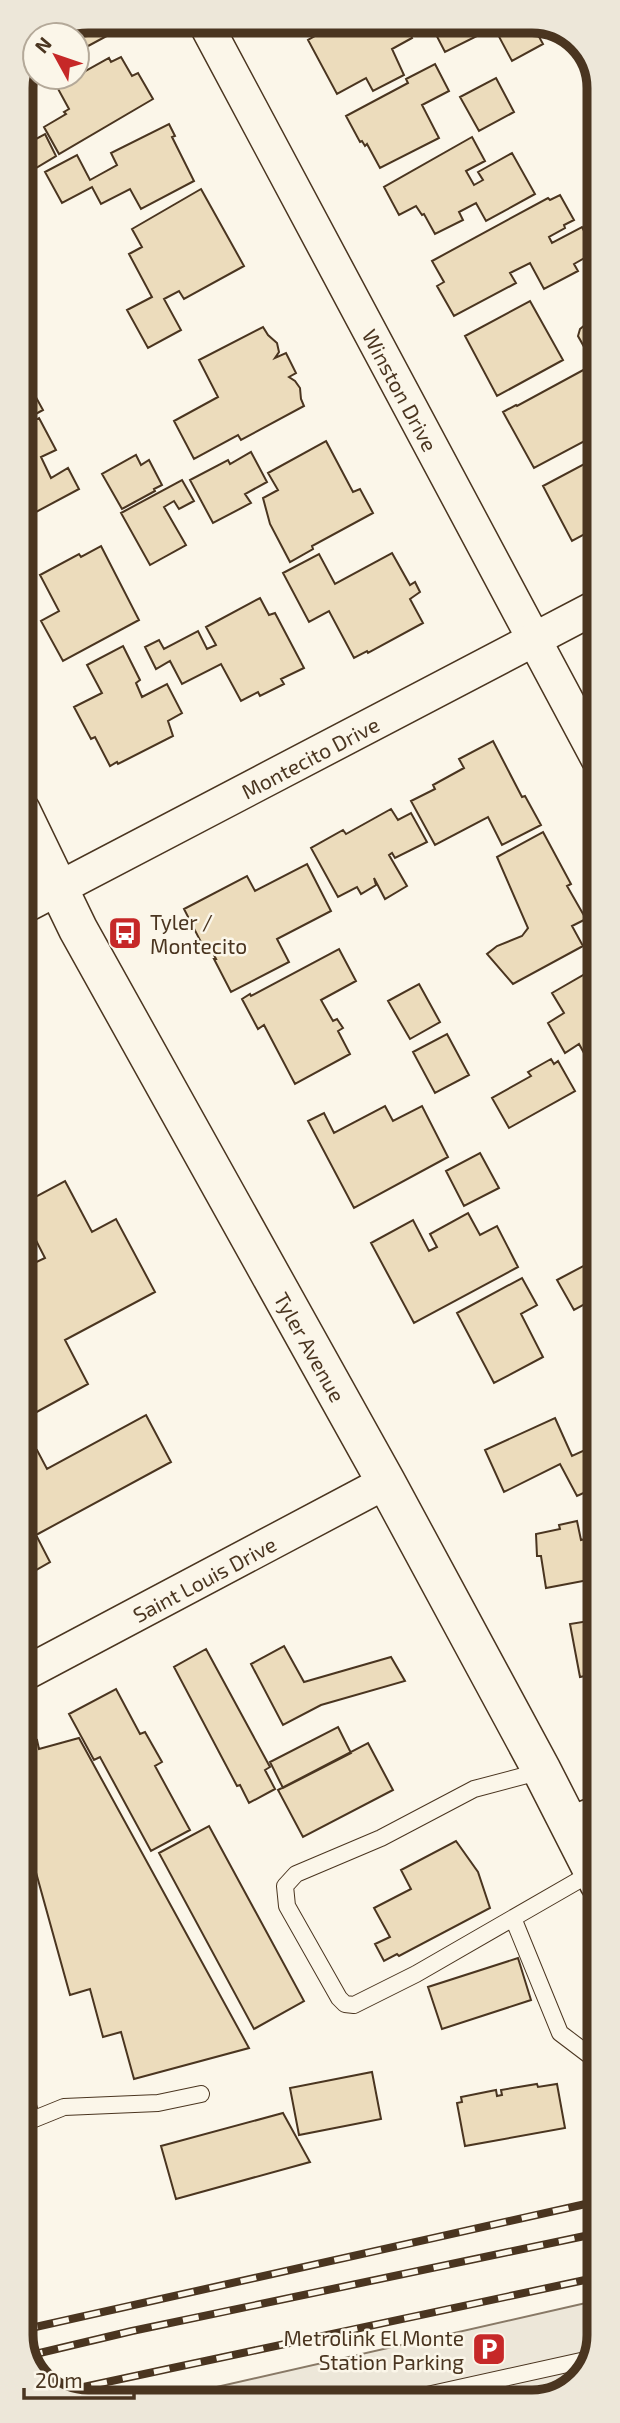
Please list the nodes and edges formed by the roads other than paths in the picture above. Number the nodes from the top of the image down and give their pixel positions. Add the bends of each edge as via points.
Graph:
1 (210, 33) edge
2 (587, 613) edge
3 (535, 639) junction
4 (587, 739) edge
5 (33, 835) edge
6 (60, 888) junction
7 (33, 902) edge
8 (386, 1482) junction
9 (33, 1669) edge
10 (542, 1771) junction
11 (584, 1818) edge
12 (587, 1881) edge
13 (513, 1918) junction
14 (587, 2054) edge
15 (201, 2094) dead end
16 (33, 2120) edge
17 (579, 2361) edge
18 (450, 2390) edge

1 - 3 street, Winston Drive
2 - 3 street, Montecito Drive
3 - 4 street, Winston Drive
3 - 6 street, Montecito Drive
5 - 6 main road, Tyler Avenue
6 - 7 street, Montecito Drive
6 - 8 main road, Tyler Avenue via 78,929
8 - 9 street, Saint Louis Drive
8 - 10 main road, Tyler Avenue
10 - 11 main road, Tyler Avenue
10 - 13 lane via 474,1789 381,1838 296,1874 285,1886 287,1906 345,2004 354,2005 416,1974
12 - 13 lane
13 - 14 lane via 560,2034
15 - 16 lane via 158,2103 64,2108
17 - 18 lane

